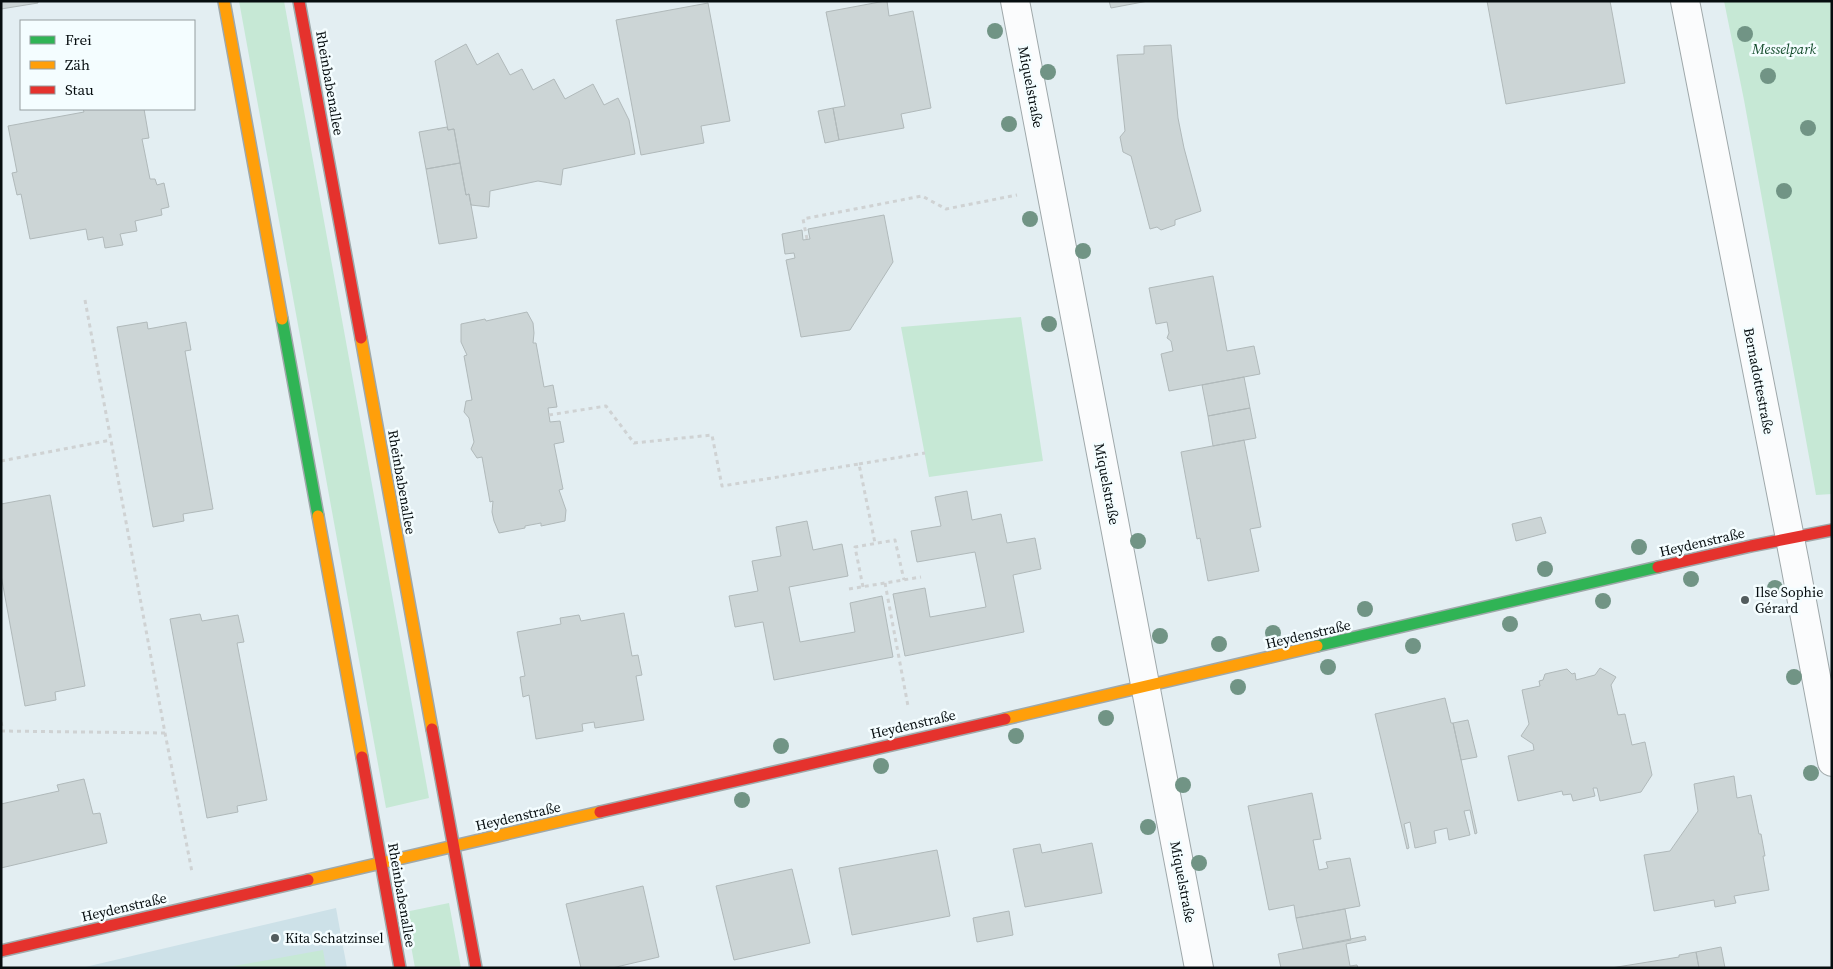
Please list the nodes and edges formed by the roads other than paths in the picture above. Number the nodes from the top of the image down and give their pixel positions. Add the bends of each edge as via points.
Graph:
1 (224, 1) edge
2 (299, 1) edge
3 (1014, 1) edge
4 (1686, 1) edge
5 (1832, 530) edge
6 (1790, 538) junction
7 (1146, 686) junction
8 (1832, 762) edge
9 (454, 846) junction
10 (381, 863) junction
11 (1, 951) edge
12 (400, 968) edge
13 (476, 968) edge
14 (1199, 968) edge

1 - 10 street, Rheinbabenallee
2 - 9 street, Rheinbabenallee
3 - 7 street, Miquelstraße
4 - 6 street, Bernadottestraße
5 - 6 street, Heydenstraße
6 - 7 street, Heydenstraße
6 - 8 street, Bernadottestraße
7 - 9 street, Heydenstraße
7 - 14 street, Miquelstraße
9 - 10 street, Heydenstraße
9 - 13 street, Rheinbabenallee
10 - 11 street, Heydenstraße
10 - 12 street, Rheinbabenallee

